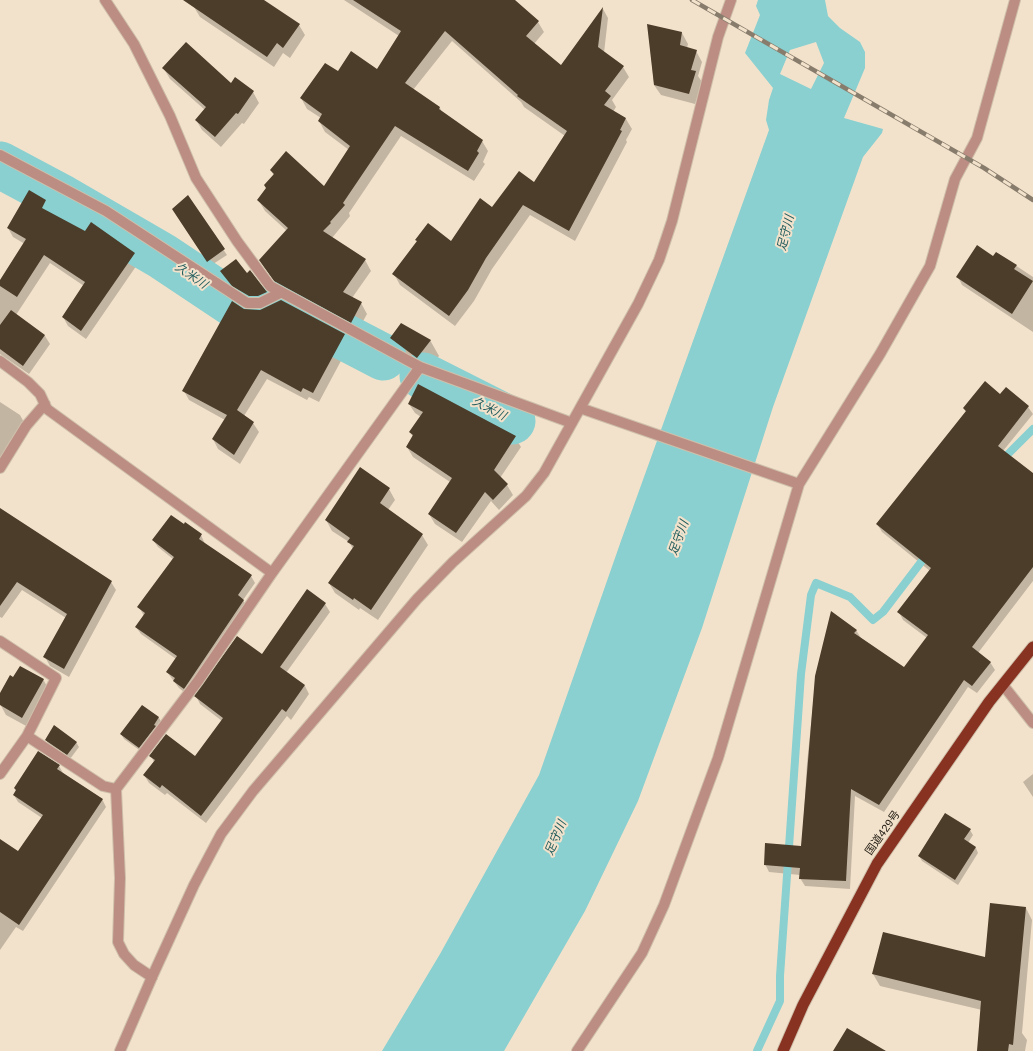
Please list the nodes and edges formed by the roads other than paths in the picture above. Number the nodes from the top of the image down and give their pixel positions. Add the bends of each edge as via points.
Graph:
1 (105, 0) edge
2 (732, 0) edge
3 (1015, 0) edge
4 (0, 155) edge
5 (280, 293) junction
6 (0, 361) edge
7 (420, 367) junction
8 (45, 404) junction
9 (580, 408) junction
10 (572, 424) junction
11 (0, 468) edge
12 (794, 483) junction
13 (272, 573) junction
14 (0, 641) edge
15 (1033, 647) edge
16 (1003, 685) junction
17 (1033, 723) edge
18 (27, 736) junction
19 (0, 774) edge
20 (116, 789) junction
21 (152, 977) junction
22 (120, 1051) edge
23 (577, 1051) edge
24 (783, 1051) edge

1 - 5 street via 134,44 170,116 196,178 237,242 270,286
2 - 9 street via 718,37 672,221 659,260
3 - 12 street via 976,138 956,179 930,266 880,354
4 - 5 street via 106,211 247,303 260,303
5 - 7 street
6 - 8 street via 28,382 40,394
7 - 10 street
7 - 13 street
8 - 11 street via 26,426
8 - 13 street via 57,417
9 - 10 street
9 - 12 street
10 - 21 street via 544,473 526,496 453,562 417,599 253,791 221,834 194,885
12 - 23 street via 718,758 664,905 642,953
13 - 20 street via 198,681
14 - 18 street via 56,678
15 - 16 highway, 国道429号
16 - 17 street
16 - 24 highway, 国道429号 via 877,864 803,1005
18 - 19 street
18 - 20 street via 102,786
20 - 21 street via 120,878 118,942 134,965
21 - 22 street

